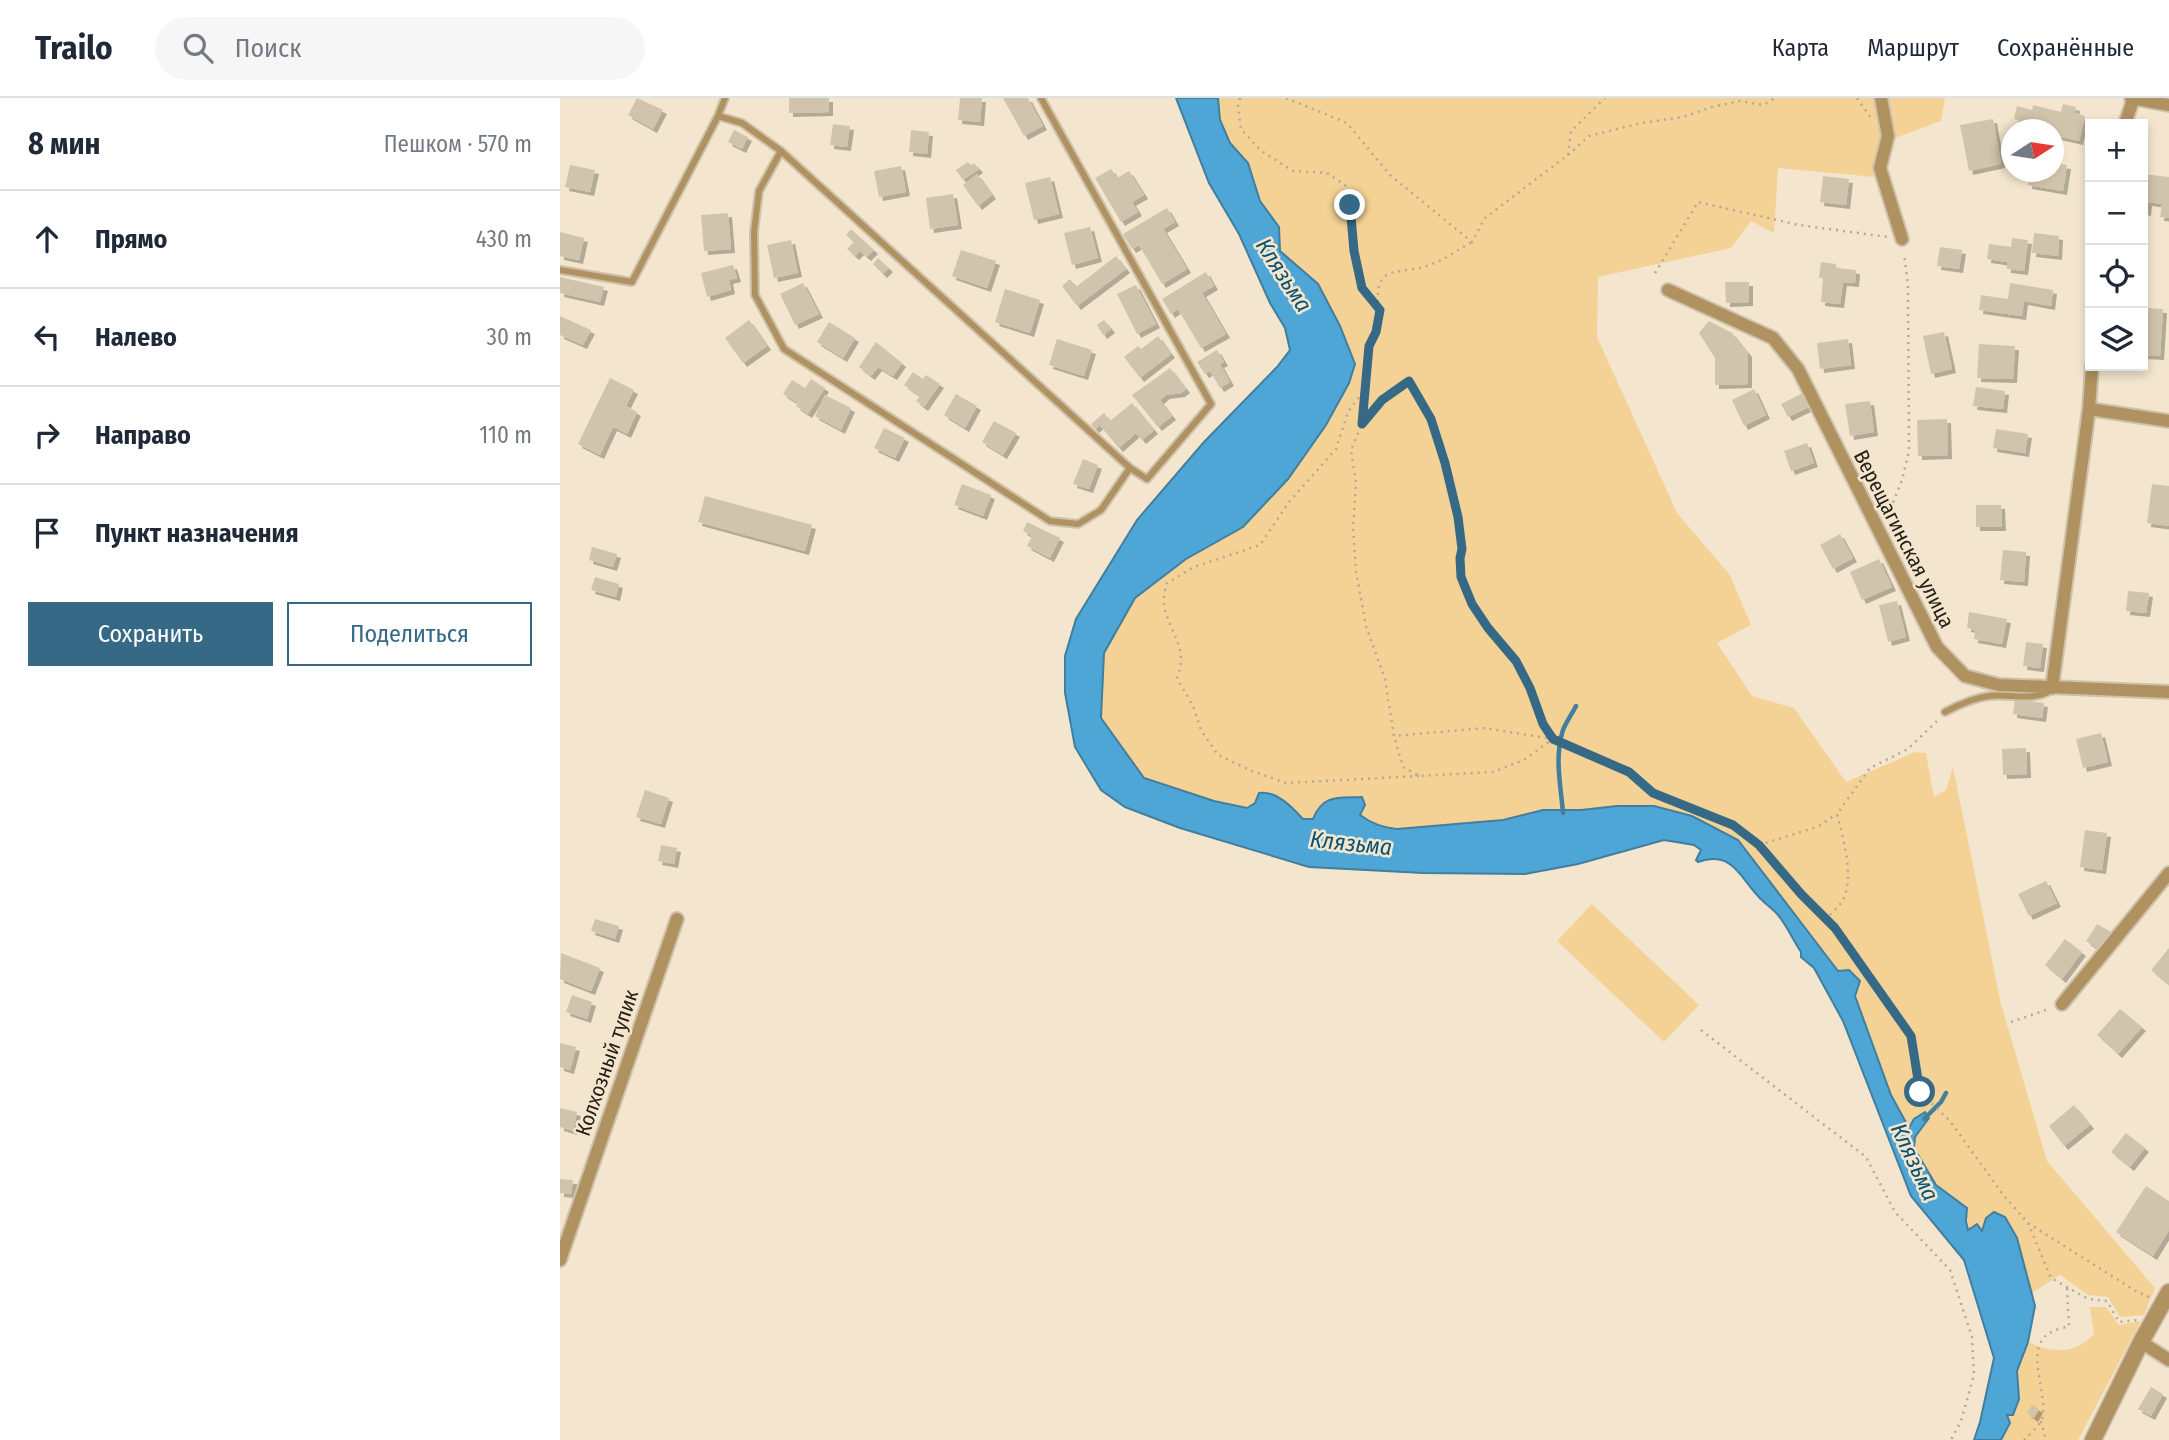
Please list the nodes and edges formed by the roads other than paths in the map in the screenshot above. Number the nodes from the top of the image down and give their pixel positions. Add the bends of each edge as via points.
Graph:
1 (725, 98) edge
2 (1041, 98) edge
3 (1881, 98) edge
4 (2132, 99) edge
5 (2169, 105) edge
6 (718, 116) junction
7 (2126, 119) edge
8 (781, 150) junction
9 (1902, 239) road end
10 (560, 270) edge
11 (1668, 290) dead end
12 (2092, 371) edge
13 (2089, 410) junction
14 (2169, 421) edge
15 (1130, 468) junction
16 (2052, 688) junction
17 (2169, 692) edge
18 (1945, 712) road end
19 (2169, 873) edge
20 (677, 919) dead end
21 (2062, 1004) road end
22 (560, 1260) edge
23 (2162, 1296) edge
24 (2141, 1342) junction
25 (2169, 1360) edge
26 (2093, 1440) edge

1 - 6 lane
2 - 15 lane via 1211,404 1147,480
3 - 9 street via 1888,136 1880,168
4 - 5 street
4 - 7 street
6 - 8 lane via 742,123
6 - 10 lane via 632,282
8 - 15 lane
8 - 15 lane via 760,191 754,232 755,295 784,349 1050,521 1078,524 1101,510
11 - 16 street, Верещагинская улица via 1773,338 1798,369 1937,647 1965,676 1999,685
12 - 13 street
13 - 14 street
13 - 16 street
16 - 17 street, Верещагинская улица
16 - 18 lane via 2034,696 1992,695 1969,700
19 - 21 street
20 - 22 street, Колхозный тупик
23 - 24 street
24 - 25 street
24 - 26 street

